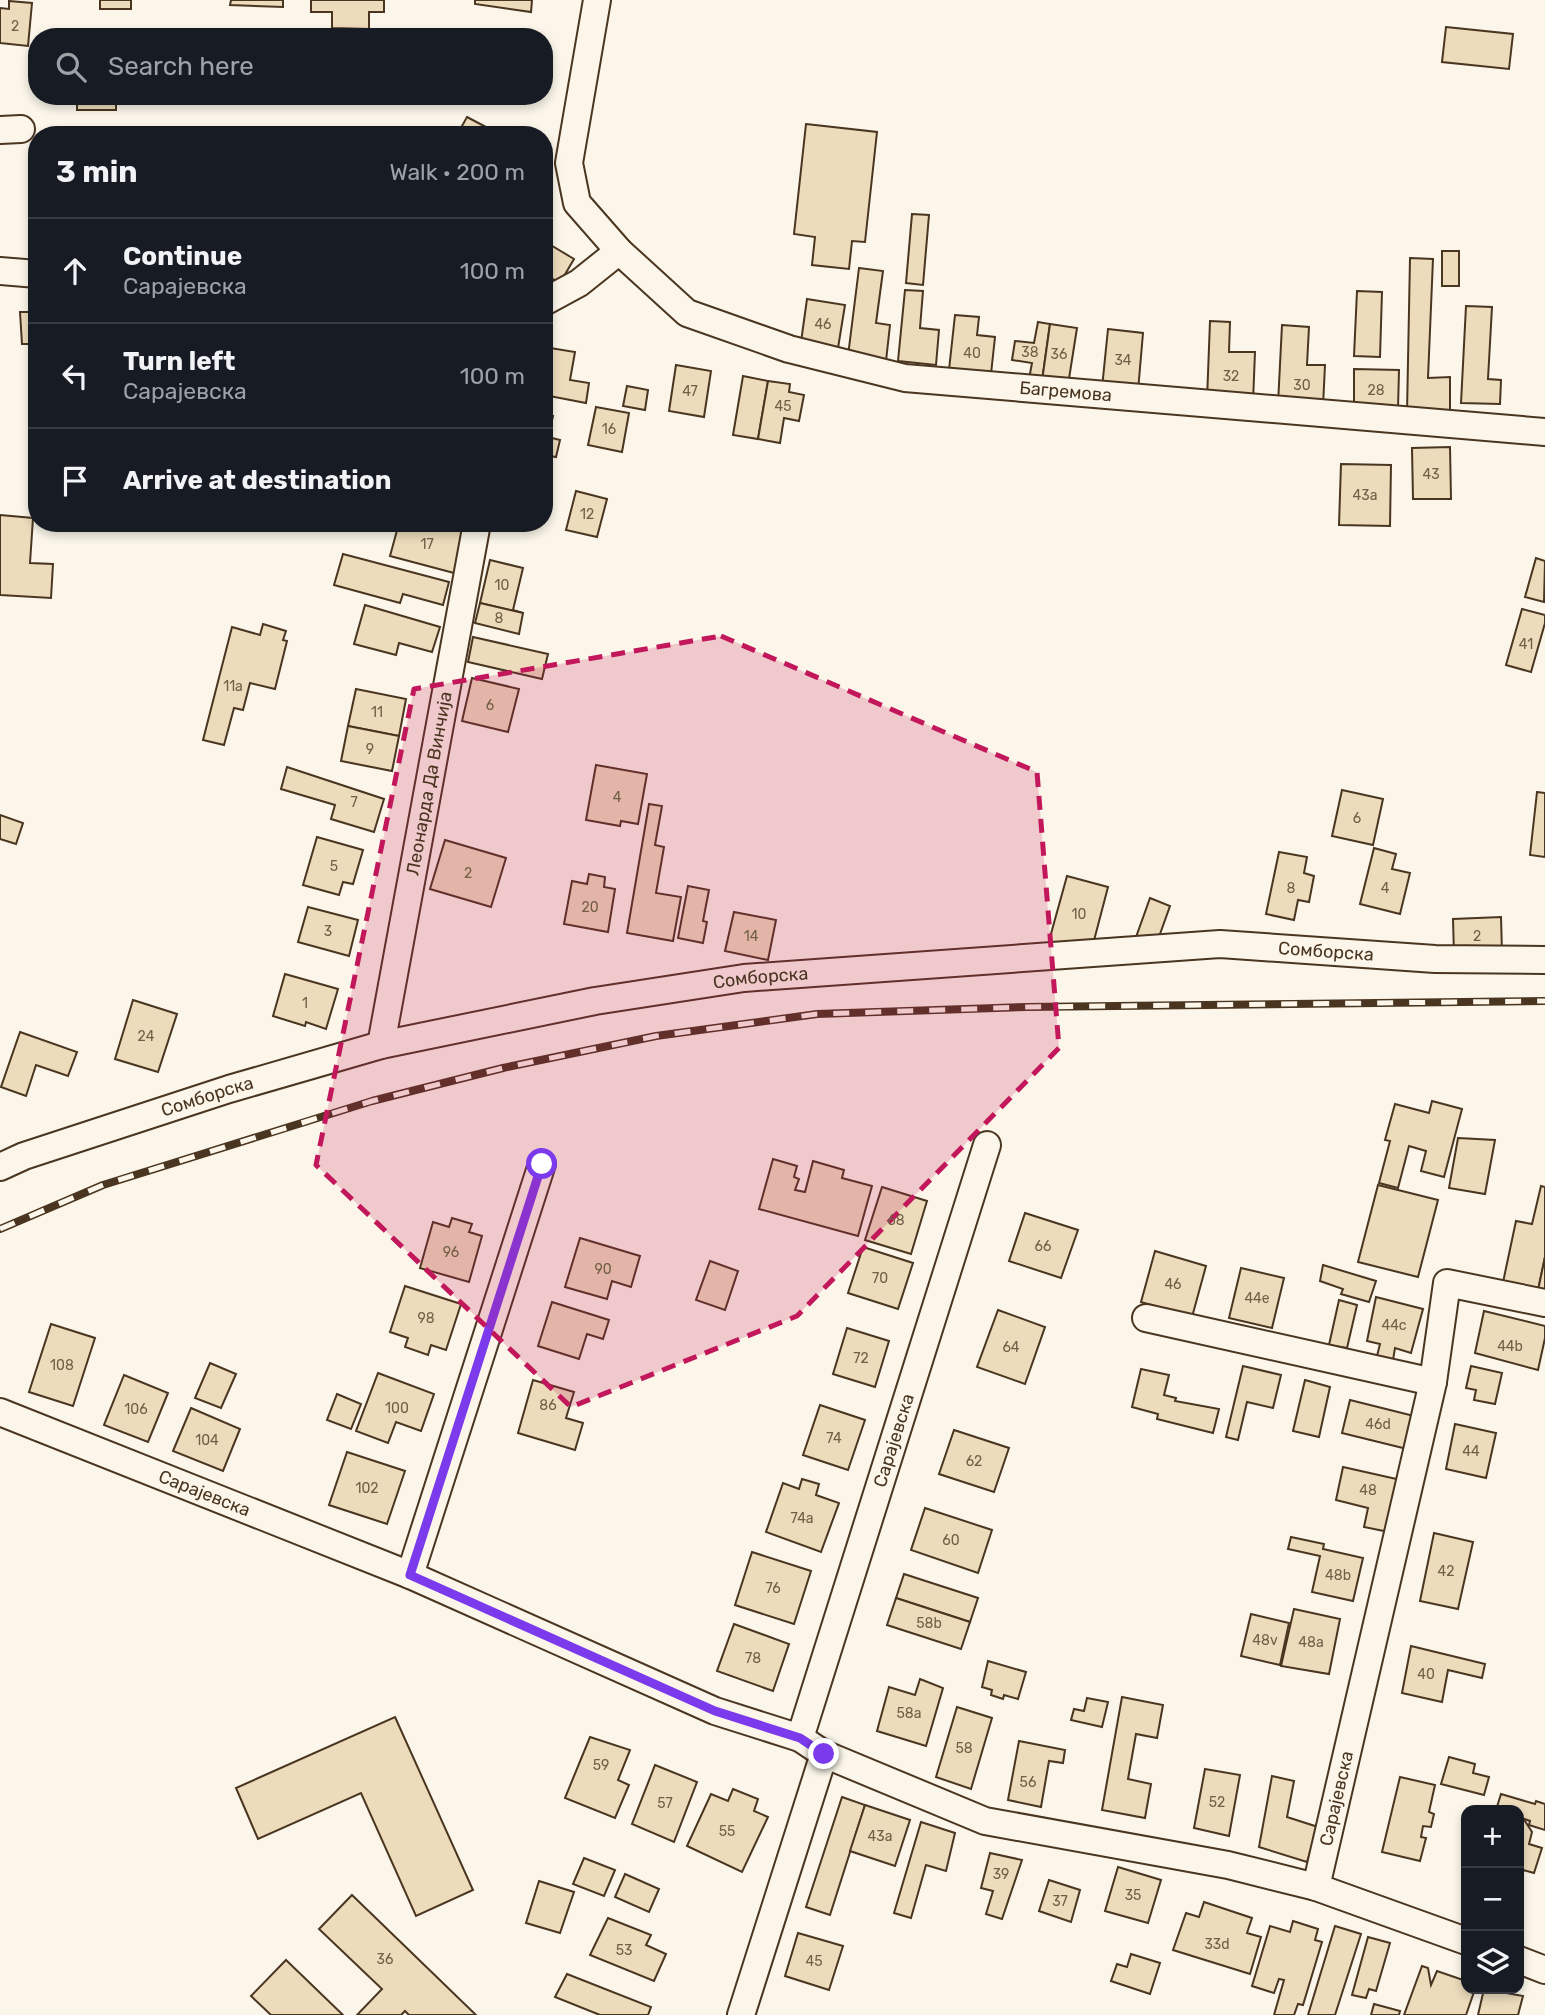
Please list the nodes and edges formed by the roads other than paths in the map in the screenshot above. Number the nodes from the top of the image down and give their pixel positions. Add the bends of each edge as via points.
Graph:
1 (597, 0) edge
2 (619, 251) junction
3 (0, 271) edge
4 (28, 273) edge
5 (553, 297) edge
6 (1545, 432) edge
7 (475, 532) edge
8 (1545, 960) edge
9 (382, 1045) junction
10 (987, 1145) dead end
11 (542, 1164) dead end
12 (0, 1167) edge
13 (1545, 1303) edge
14 (1146, 1318) dead end
15 (1433, 1382) junction
16 (0, 1412) edge
17 (410, 1575) junction
18 (800, 1738) junction
19 (824, 1754) junction
20 (1316, 1887) junction
21 (1461, 1939) edge
22 (1524, 1963) edge
23 (1545, 1970) edge
24 (741, 2015) edge

1 - 2 street via 569,163 578,203
2 - 5 street
2 - 6 street, Багремова via 687,313 789,349 905,378
3 - 4 street
7 - 9 street, Леонарда Да Винчија
8 - 9 street, Сомборска via 1436,959 1220,944 744,978 595,1001
9 - 12 street, Сомборска via 216,1093
10 - 18 street, Сарајевска
11 - 17 street
13 - 15 street, Сарајевска via 1447,1283
14 - 15 street
15 - 20 street, Сарајевска
16 - 17 street, Сарајевска
17 - 18 street, Сарајевска via 715,1711
18 - 19 street, Сарајевска
19 - 20 street, Сарајевска via 985,1821 1228,1865
19 - 24 street
20 - 21 street, Сарајевска
22 - 23 street

